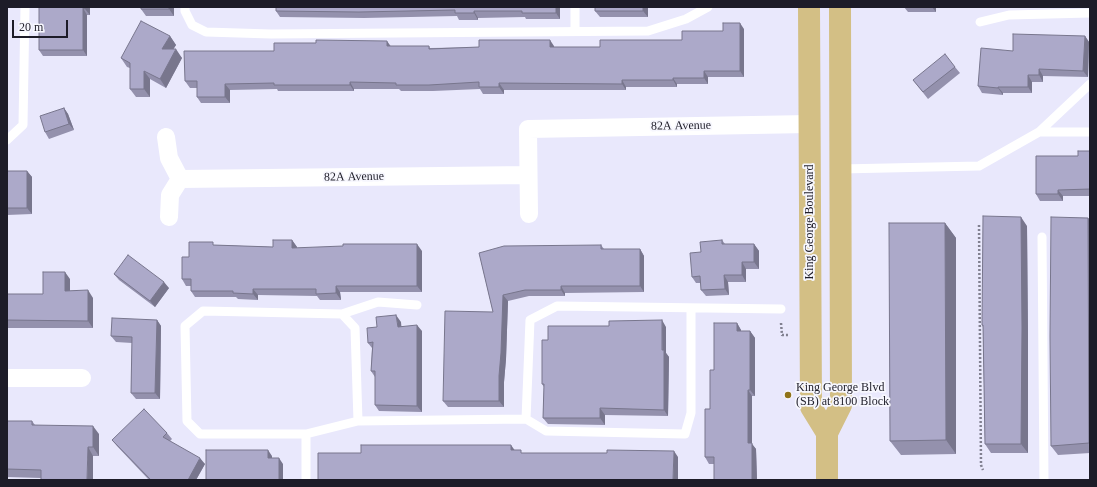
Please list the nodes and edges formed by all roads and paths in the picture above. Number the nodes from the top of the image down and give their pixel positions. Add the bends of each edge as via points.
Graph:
1 (25, 7) edge
2 (185, 7) edge
3 (575, 7) edge
4 (708, 7) edge
5 (809, 7) edge
6 (840, 7) edge
7 (1090, 13) edge
8 (980, 22) dead end
9 (574, 31) junction
10 (1090, 84) edge
11 (809, 124) junction
12 (1039, 132) junction
13 (1090, 132) edge
14 (166, 137) dead end
15 (7, 140) edge
16 (841, 169) junction
17 (528, 175) junction
18 (180, 179) junction
19 (528, 214) dead end
20 (169, 217) dead end
21 (979, 225) dead end
22 (1042, 237) dead end
23 (417, 305) dead end
24 (691, 309) junction
25 (781, 310) joint
26 (342, 314) junction
27 (789, 335) dead end
28 (980, 338) junction
29 (987, 338) edge
30 (7, 378) edge
31 (82, 378) dead end
32 (526, 419) junction
33 (358, 420) junction
34 (827, 433) junction
35 (306, 434) junction
36 (983, 470) dead end
37 (306, 480) edge
38 (827, 480) edge
39 (1044, 480) edge

1 - 15 lane via 23,125
2 - 9 lane via 192,25 206,32 271,34
3 - 9 lane
4 - 9 lane via 686,19 648,31
5 - 11 main road, King George Boulevard
6 - 16 main road
7 - 8 lane via 1009,15
10 - 12 lane
11 - 17 street, 82A Avenue via 528,129
11 - 34 main road, King George Boulevard via 811,408
12 - 13 lane
12 - 16 lane via 979,166
14 - 18 street via 169,158
16 - 34 main road via 841,405
17 - 18 street, 82A Avenue
17 - 19 street, 82A Avenue
18 - 20 street via 170,195
21 - 28 path
22 - 39 lane
23 - 26 lane via 378,302
24 - 25 lane
24 - 32 lane via 557,306 530,320
24 - 32 lane via 691,413 685,434 546,431
25 - 27 path via 782,335
26 - 33 lane via 355,328
26 - 35 lane via 203,311 185,326 187,420 200,434
28 - 29 path
28 - 36 path
30 - 31 street
32 - 33 lane
33 - 35 lane
34 - 38 main road
35 - 37 lane

